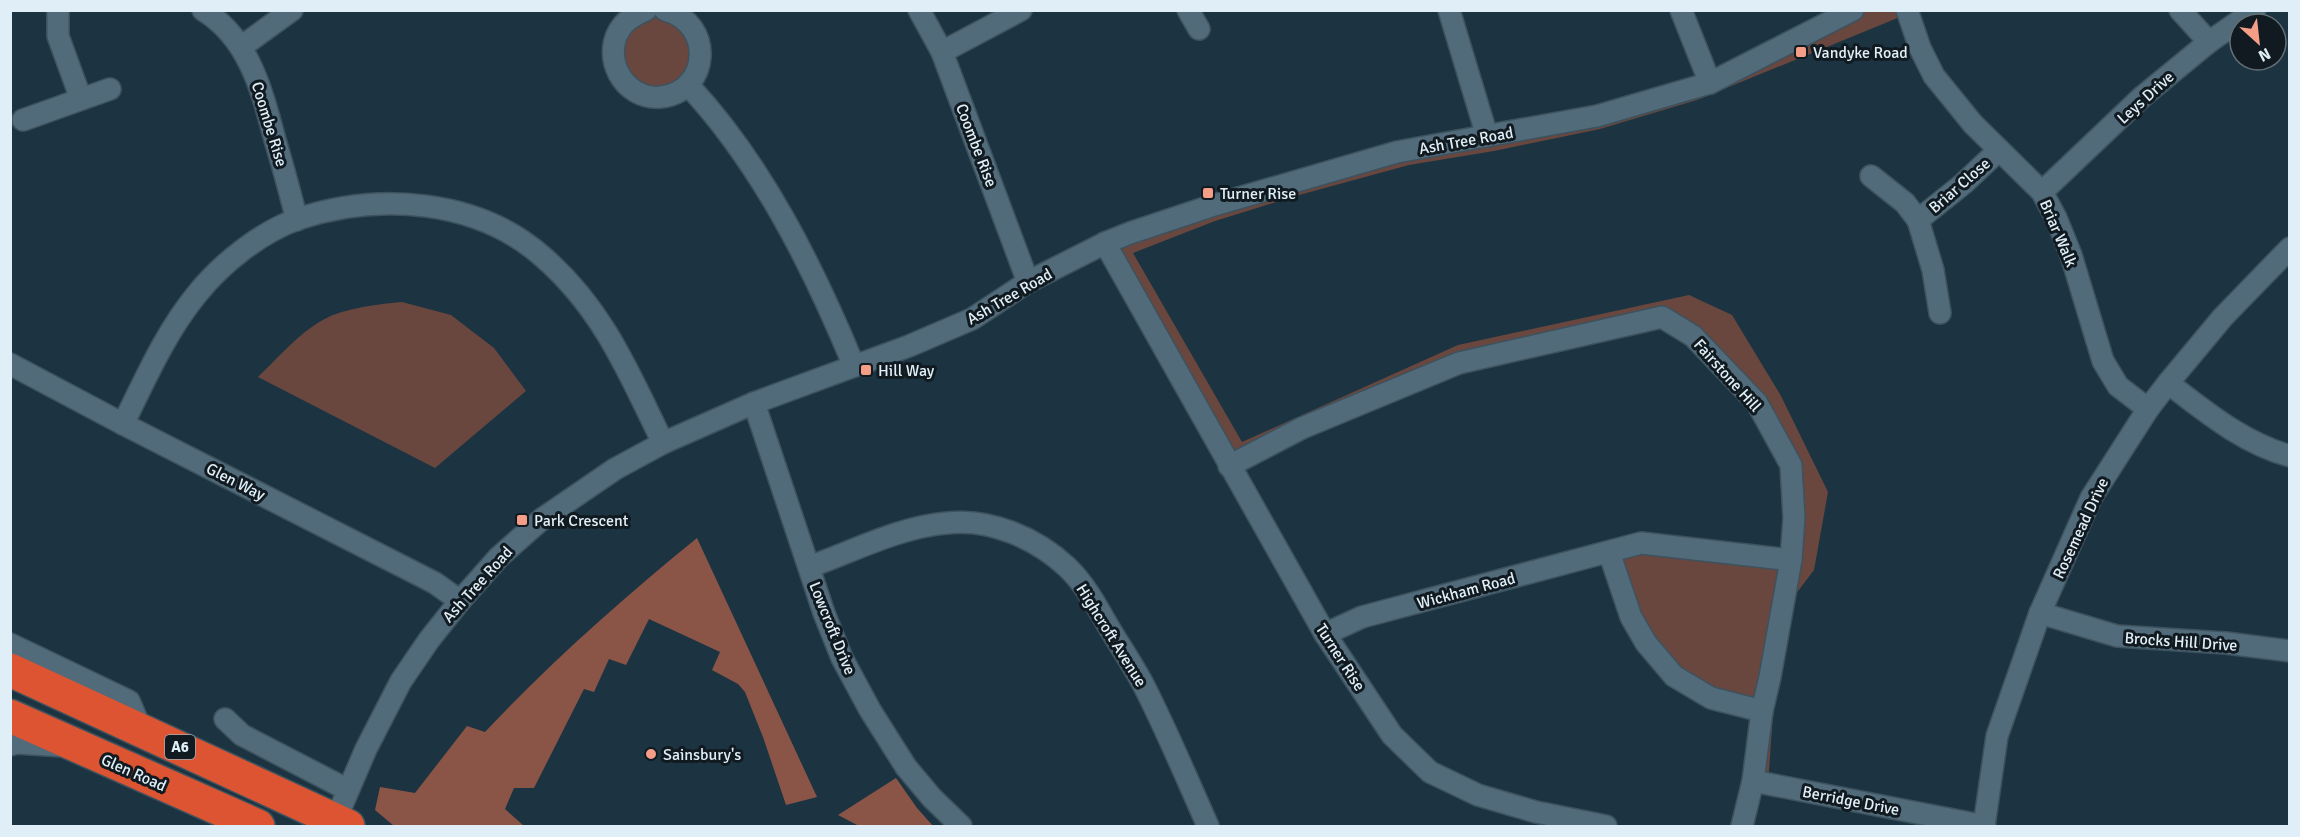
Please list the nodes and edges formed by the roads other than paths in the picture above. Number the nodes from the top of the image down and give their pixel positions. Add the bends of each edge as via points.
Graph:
1 (58, 10) edge
2 (203, 10) edge
3 (292, 10) edge
4 (646, 10) edge
5 (665, 10) edge
6 (919, 10) edge
7 (1021, 10) edge
8 (1188, 10) edge
9 (1449, 10) edge
10 (1681, 10) edge
11 (1853, 10) edge
12 (1906, 10) edge
13 (2180, 10) edge
14 (2255, 10) edge
15 (1199, 29) dead end
16 (2209, 42) junction
17 (241, 47) junction
18 (942, 52) junction
19 (1710, 83) junction
20 (688, 85) junction
21 (110, 89) dead end
22 (81, 99) junction
23 (23, 120) dead end
24 (1487, 135) junction
25 (1999, 150) junction
26 (1871, 176) dead end
27 (2042, 192) junction
28 (297, 220) junction
29 (1918, 220) junction
30 (1105, 243) junction
31 (2289, 248) edge
32 (1028, 282) junction
33 (1940, 314) dead end
34 (10, 364) edge
35 (854, 366) junction
36 (2168, 383) junction
37 (754, 403) junction
38 (2148, 409) junction
39 (123, 424) junction
40 (663, 443) junction
41 (2289, 456) edge
42 (1229, 466) junction
43 (1609, 552) junction
44 (1791, 560) junction
45 (809, 567) junction
46 (460, 601) junction
47 (2040, 614) junction
48 (1325, 634) junction
49 (10, 644) edge
50 (2289, 651) edge
51 (10, 670) edge
52 (1762, 711) junction
53 (10, 716) edge
54 (225, 719) dead end
55 (141, 729) junction
56 (10, 745) edge
57 (77, 748) junction
58 (1753, 781) junction
59 (348, 790) junction
60 (339, 824) edge
61 (258, 826) edge
62 (961, 826) edge
63 (1208, 826) edge
64 (1606, 826) edge
65 (1742, 826) edge
66 (1984, 826) edge

1 - 22 street via 58,36
2 - 17 street, Coombe Rise via 229,31
3 - 17 street
4 - 20 street via 627,21 615,39 615,67 622,80 645,96 673,94
5 - 20 street via 687,21 696,33 700,62
6 - 18 street, Coombe Rise
7 - 18 street
8 - 15 street
9 - 24 street
10 - 19 street
11 - 19 street, Ash Tree Road
12 - 25 street, Briar Walk via 1934,76
13 - 16 street
14 - 16 street, Leys Drive
16 - 27 street, Leys Drive via 2142,98
17 - 28 street, Coombe Rise via 262,92
18 - 32 street, Coombe Rise
19 - 24 street, Ash Tree Road via 1597,116
20 - 35 street via 718,121 795,237
21 - 22 street
22 - 23 street
24 - 30 street, Ash Tree Road via 1397,152
25 - 27 street, Briar Walk
25 - 29 street, Briar Close
26 - 29 street, Briar Close via 1905,203
27 - 38 street, Briar Walk via 2071,255 2103,361 2118,386
28 - 39 street via 266,235 230,261 197,293 155,358
28 - 40 street via 380,203 415,205 451,211 518,237 543,257 593,310 613,341
29 - 33 street, Briar Close via 1933,270
30 - 32 street, Ash Tree Road
30 - 42 street, Turner Rise
31 - 36 street, Rosemead Drive via 2223,316
32 - 35 street, Ash Tree Road via 972,319
34 - 39 street, Glen Way
35 - 37 street, Ash Tree Road
36 - 38 street, Rosemead Drive
36 - 41 street via 2244,438
37 - 40 street, Ash Tree Road
37 - 45 street, Lowcroft Drive
38 - 47 street, Rosemead Drive via 2091,498
39 - 46 street, Glen Way via 435,583
40 - 46 street, Ash Tree Road via 615,469 542,519 499,557
42 - 44 street, Fairstone Hill via 1302,428 1459,363 1662,317 1693,336 1757,403 1791,465
42 - 48 street, Turner Rise
43 - 44 street, Wickham Road via 1641,543
43 - 48 street, Wickham Road via 1362,617
43 - 52 street via 1631,616 1646,643 1674,676 1711,698
44 - 52 street, Fairstone Hill
45 - 62 street, Lowcroft Drive via 843,658 870,710 906,766
45 - 63 street, Highcroft Avenue via 903,531 949,522 999,528 1048,551 1069,568 1088,592 1144,686
46 - 59 street, Ash Tree Road via 401,681
47 - 50 street, Brocks Hill Drive via 2117,636
47 - 66 street, Rosemead Drive via 1997,736
48 - 64 street, Turner Rise via 1392,735 1430,772 1488,798
49 - 55 street via 129,701
51 - 55 highway, A6
52 - 58 street, Fairstone Hill
53 - 57 highway, Glen Road / A6
54 - 59 street via 242,735
55 - 60 highway, A6
56 - 57 street
57 - 61 highway, Glen Road / A6
58 - 65 street, Fairstone Hill
58 - 66 street, Berridge Drive
59 - 60 street, Ash Tree Road

